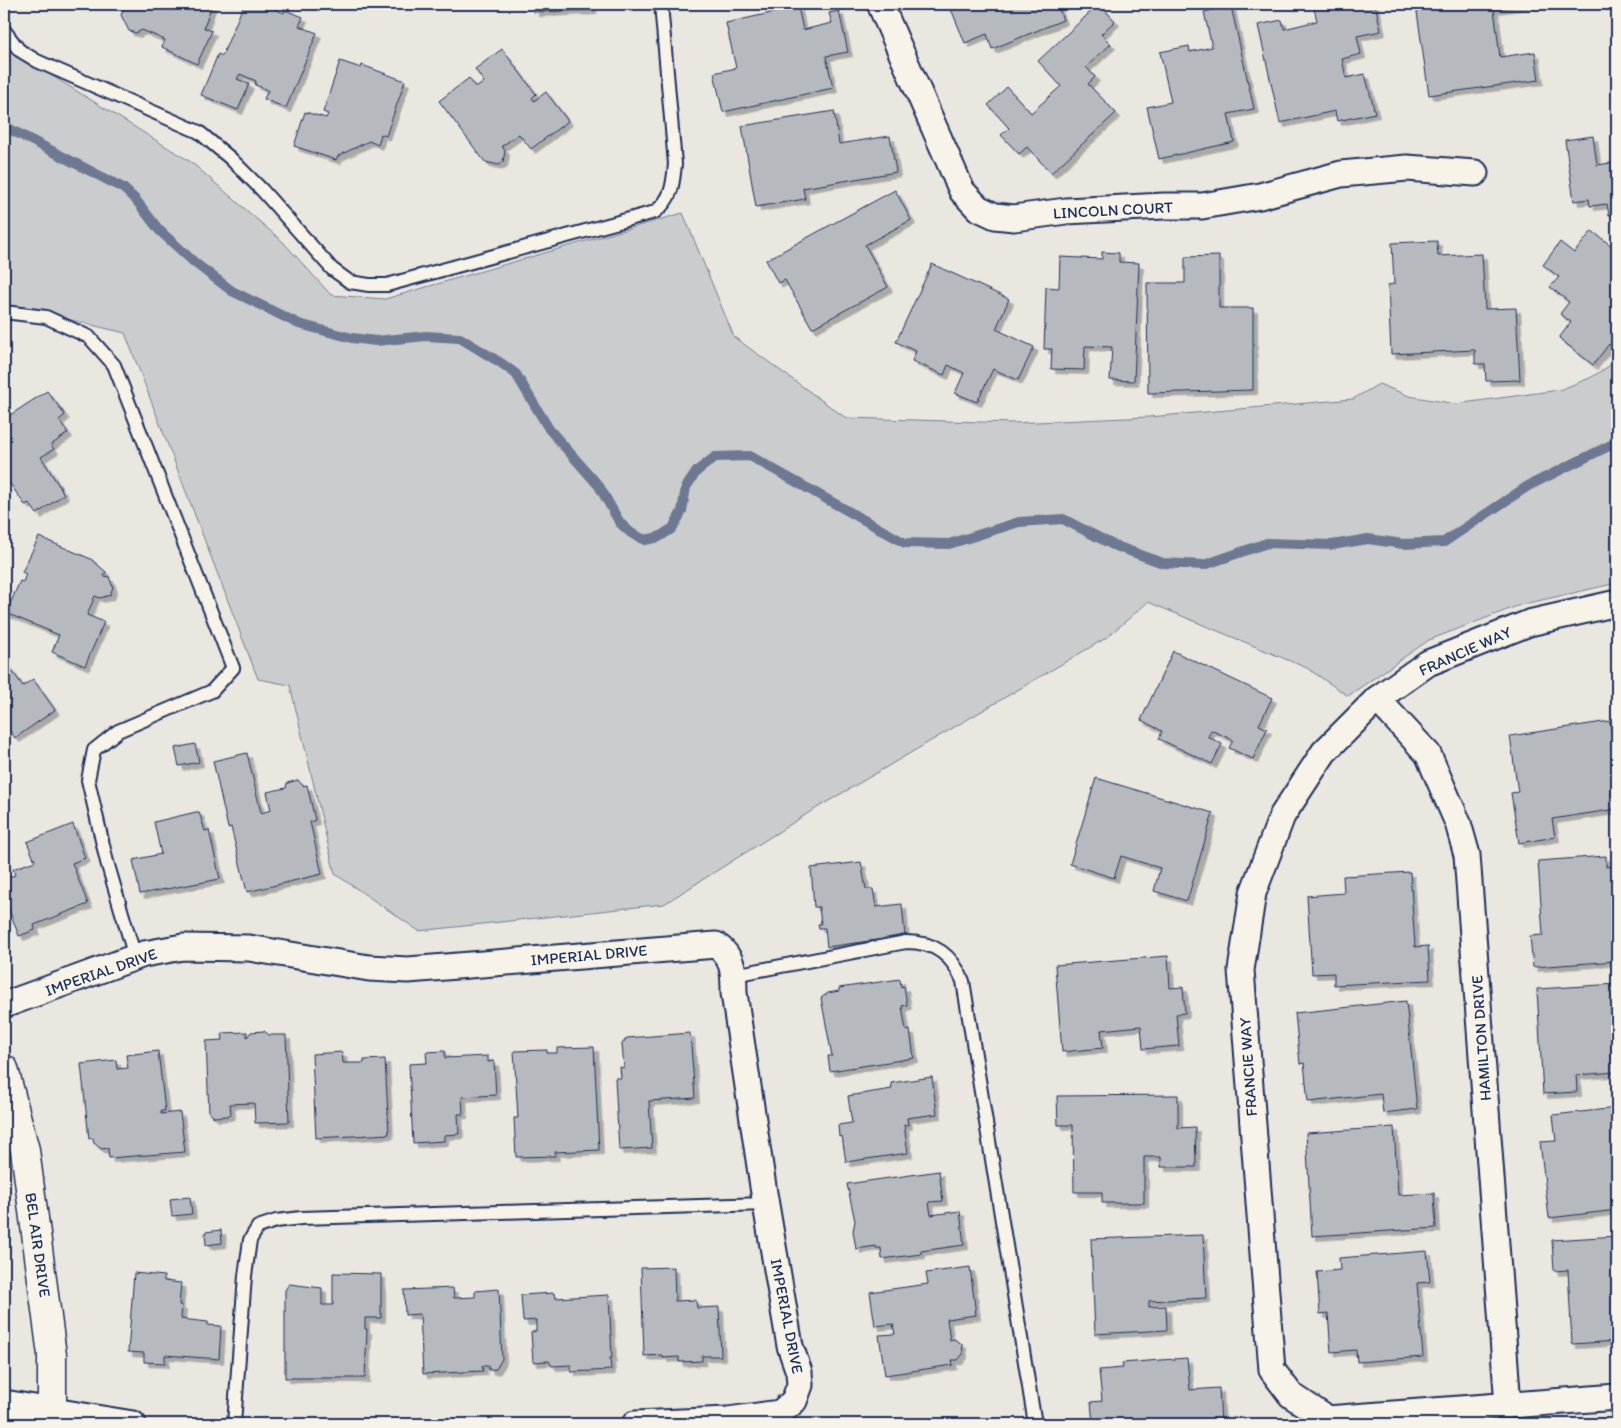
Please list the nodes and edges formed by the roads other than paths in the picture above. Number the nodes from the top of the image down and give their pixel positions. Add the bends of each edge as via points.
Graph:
1 (661, 4) edge
2 (880, 4) edge
3 (4, 30) edge
4 (1475, 173) dead end
5 (4, 312) edge
6 (1617, 603) edge
7 (1377, 699) junction
8 (135, 957) junction
9 (734, 974) junction
10 (4, 1005) edge
11 (4, 1069) edge
12 (766, 1204) junction
13 (1617, 1397) edge
14 (4, 1403) edge
15 (1508, 1405) junction
16 (52, 1418) edge
17 (133, 1424) edge
18 (234, 1424) edge
19 (635, 1424) edge
20 (1035, 1424) edge

1 - 3 lane via 675,164 673,188 666,204 655,212 387,285 369,286 350,282 332,268 262,190 199,132 37,61 19,50
2 - 4 street, LINCOLN COURT via 962,191 978,208 995,216 1014,218 1066,211 1202,206 1260,196 1341,174 1407,168
5 - 8 lane via 46,317 89,337 114,365 233,668 212,691 118,731 94,750 88,780 107,862
6 - 7 street, FRANCIE WAY via 1510,630 1428,663
7 - 15 street, HAMILTON DRIVE via 1428,754 1458,823 1467,855
7 - 15 street, FRANCIE WAY via 1324,752 1282,816 1253,893 1241,970 1272,1370 1291,1395 1327,1419
8 - 9 street, IMPERIAL DRIVE via 183,947 249,948 369,968 408,970 716,945 734,966
8 - 10 street, IMPERIAL DRIVE
9 - 12 street, IMPERIAL DRIVE via 734,993
9 - 20 lane via 906,942 921,942 935,947 948,955 957,967 963,981
11 - 16 street, BEL AIR DRIVE via 25,1150 52,1355
12 - 18 lane via 300,1218 276,1221 258,1228 250,1240 245,1276
12 - 19 street, IMPERIAL DRIVE via 790,1346 799,1372 800,1385 794,1401 780,1413 764,1416
13 - 15 street, FRANCIE WAY
14 - 16 street
16 - 17 street

